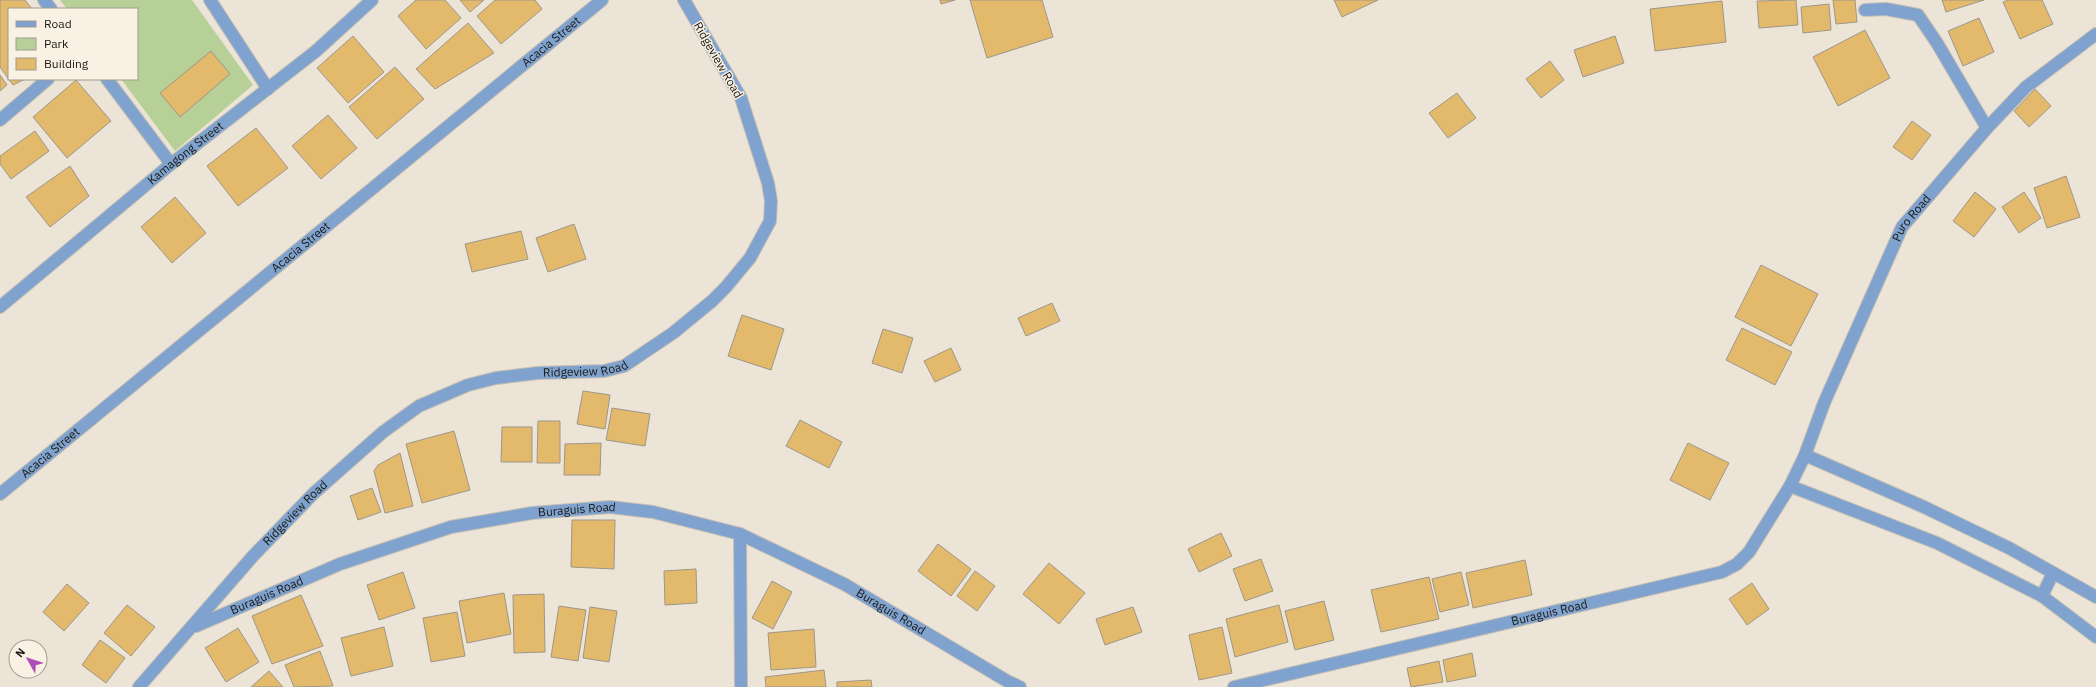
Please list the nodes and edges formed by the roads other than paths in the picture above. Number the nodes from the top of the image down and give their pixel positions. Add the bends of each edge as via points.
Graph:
1 (44, 0) edge
2 (210, 0) edge
3 (602, 0) edge
4 (684, 0) edge
5 (368, 1) edge
6 (50, 8) edge
7 (1865, 10) dead end
8 (2096, 34) edge
9 (47, 80) edge
10 (108, 80) edge
11 (268, 88) junction
12 (0, 120) edge
13 (1987, 128) junction
14 (171, 164) junction
15 (0, 307) edge
16 (1805, 455) junction
17 (1790, 486) junction
18 (0, 494) edge
19 (740, 534) junction
20 (2053, 573) junction
21 (2042, 596) junction
22 (2096, 597) edge
23 (193, 627) junction
24 (2096, 637) edge
25 (139, 687) edge
26 (741, 687) edge
27 (1020, 687) edge
28 (1234, 687) edge

1 - 6 street
2 - 11 street
3 - 18 street, Acacia Street
4 - 23 street, Ridgeview Road via 741,98 768,183 771,201 770,221 750,258 726,288 712,300 673,333 624,366 604,371 538,373 496,378 468,385 419,406 383,432 314,493 253,556
5 - 11 street, Kamagong Street via 316,51
7 - 13 street via 1886,9 1918,15
8 - 13 street, Puro Road via 2026,87
9 - 12 street
10 - 14 street
11 - 14 street, Kamagong Street
13 - 16 street, Puro Road via 1902,227 1824,403
14 - 15 street, Kamagong Street
16 - 17 street, Buraguis Road
16 - 20 street via 1924,507 2009,548
17 - 21 street via 1937,543
17 - 28 street, Buraguis Road via 1749,552 1737,564 1722,572
19 - 23 street, Buraguis Road via 653,512 610,507 532,513 451,527 384,548 340,564
19 - 26 street
19 - 27 street, Buraguis Road via 844,584 1007,682
20 - 21 street
20 - 22 street
21 - 24 street
23 - 25 street, Buraguis Road

